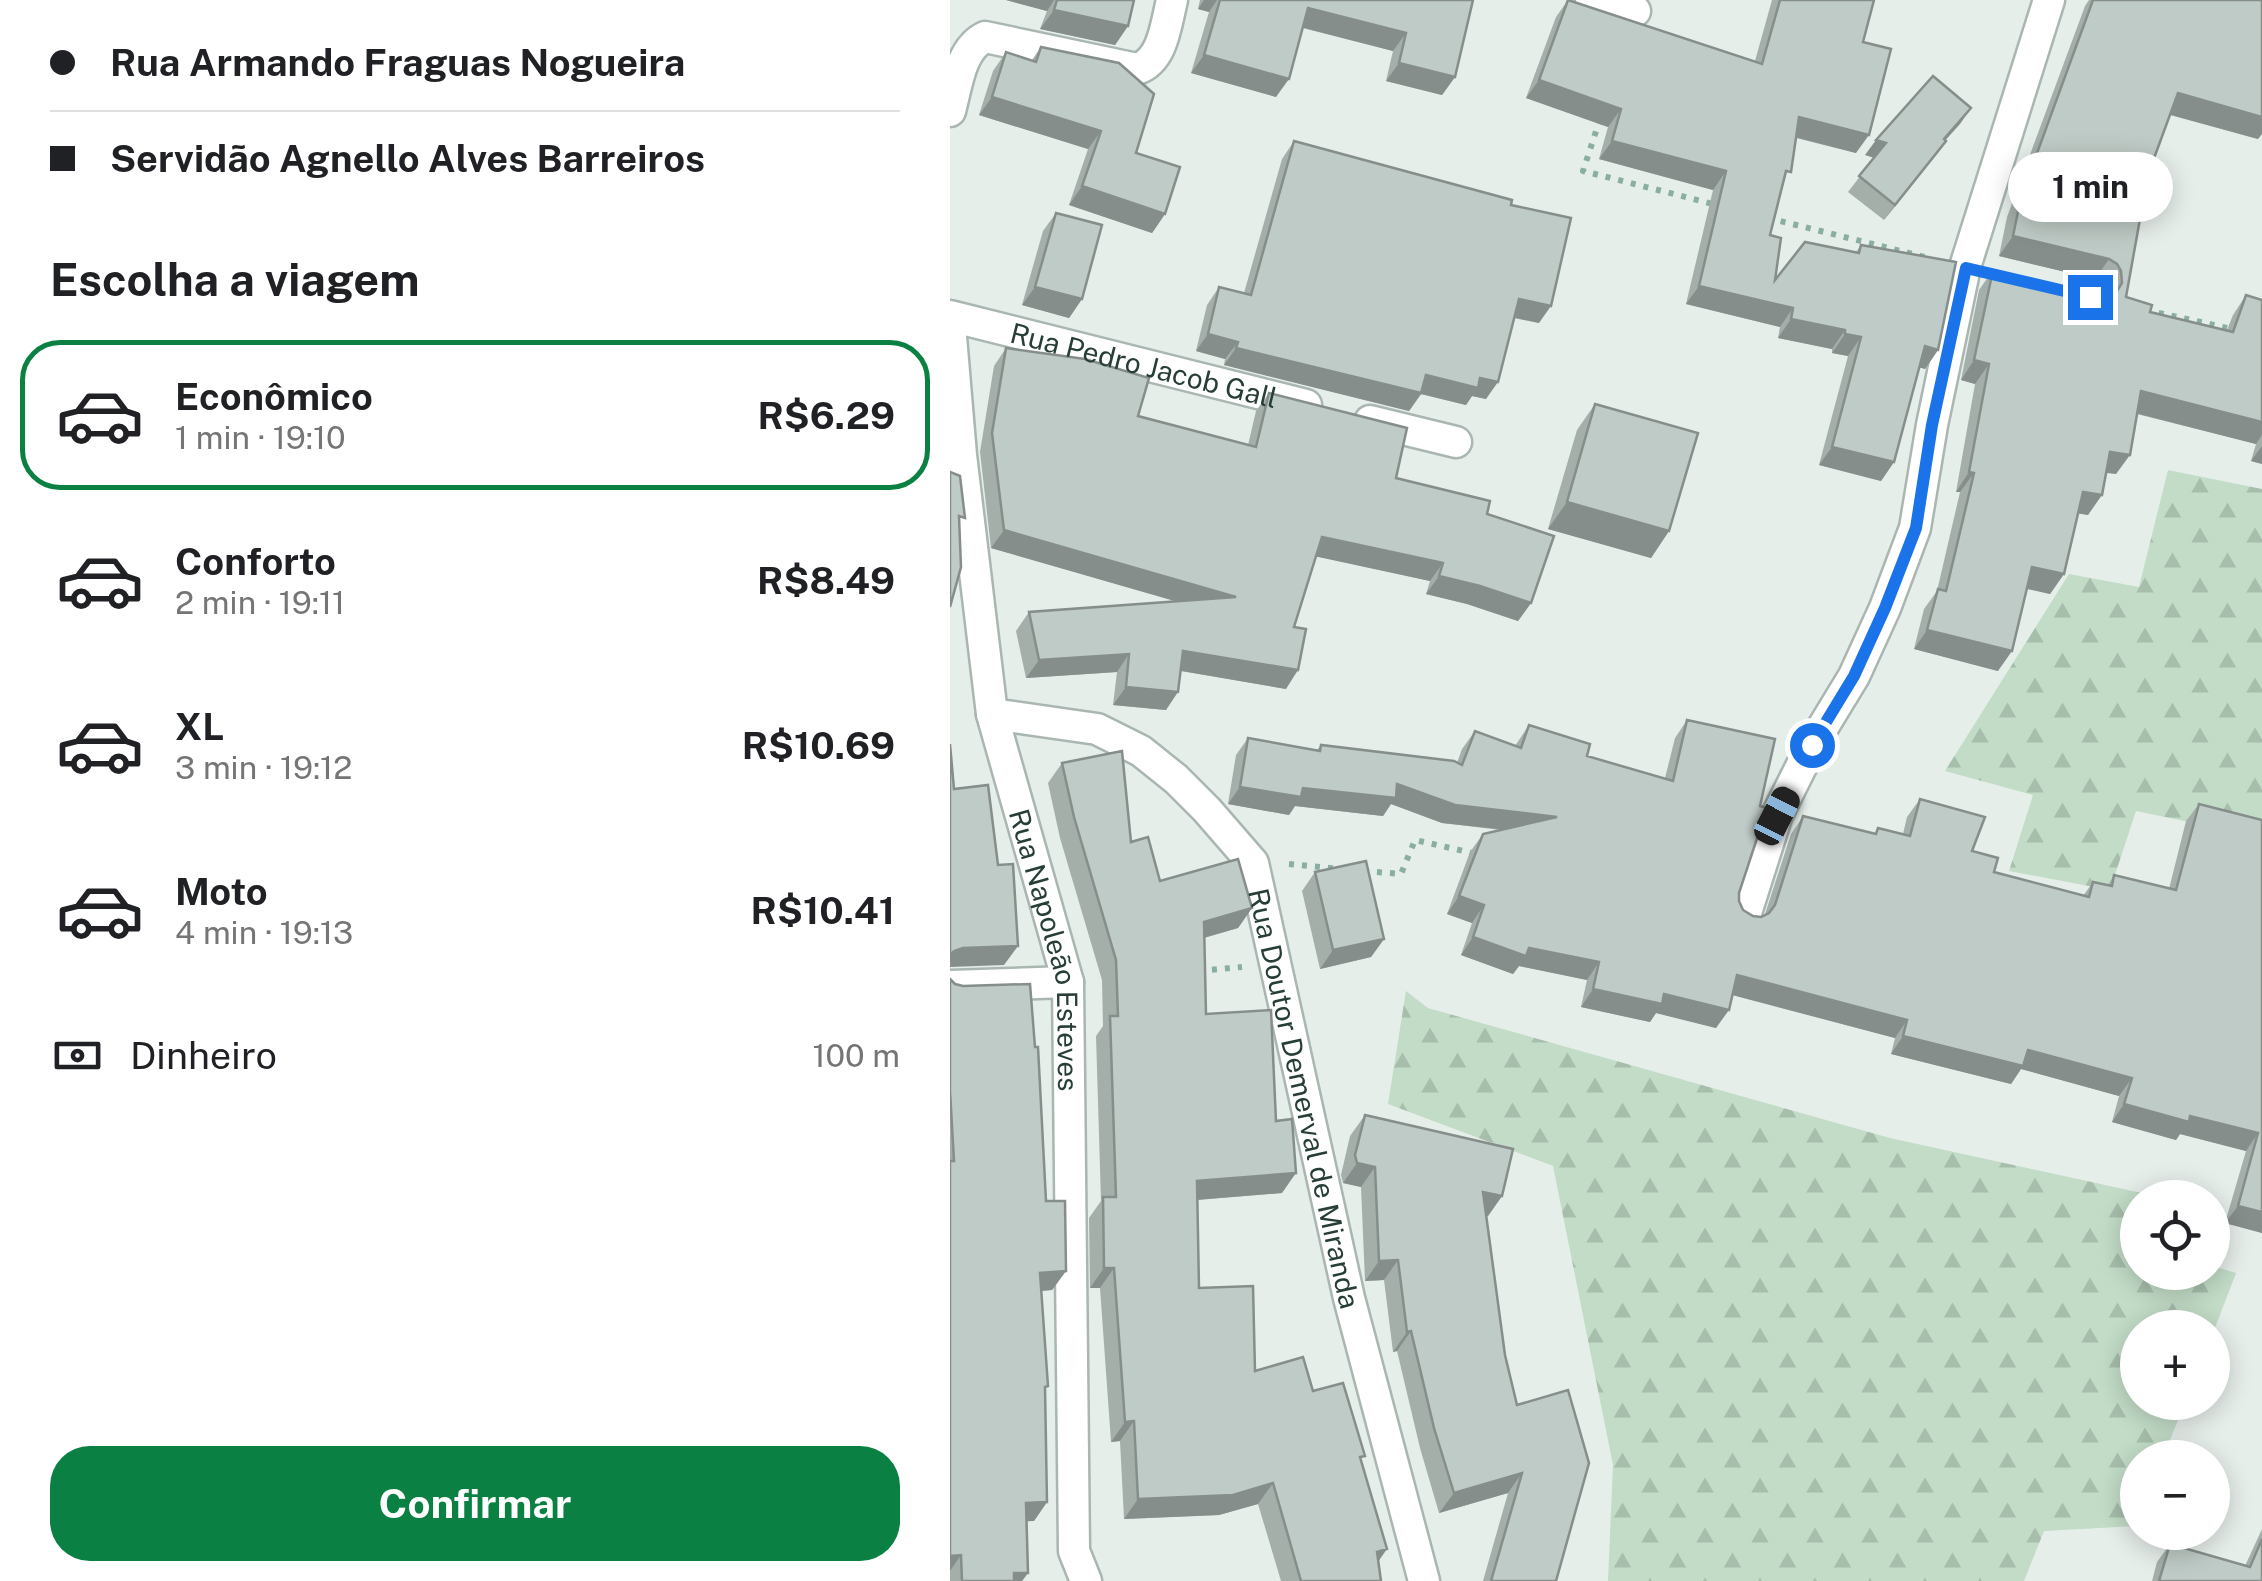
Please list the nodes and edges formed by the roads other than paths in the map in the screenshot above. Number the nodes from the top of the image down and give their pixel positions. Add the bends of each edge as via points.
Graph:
1 (1172, 0) edge
2 (1590, 0) edge
3 (2049, 0) edge
4 (1635, 11) dead end
5 (950, 111) edge
6 (1966, 268) junction
7 (2001, 276) edge
8 (950, 316) edge
9 (950, 325) edge
10 (1456, 442) dead end
11 (956, 454) edge
12 (992, 714) junction
13 (1745, 916) edge
14 (1068, 982) junction
15 (950, 986) edge
16 (1074, 1551) junction
17 (1058, 1581) edge
18 (1086, 1581) edge
19 (1424, 1581) edge

1 - 5 street via 1157,54 1137,69 985,38 972,43
2 - 4 street
3 - 6 street
6 - 7 street
6 - 13 street via 1916,528 1854,676 1777,816
8 - 10 street, Rua Pedro Jacob Gall
9 - 11 street, Rua Napoleão Esteves
11 - 12 street, Rua Napoleão Esteves
12 - 14 street, Rua Napoleão Esteves
12 - 19 street, Rua Doutor Demerval de Miranda via 1096,728 1141,752 1176,779 1253,862 1350,1298
14 - 15 street
14 - 16 street, Rua Napoleão Esteves
16 - 17 street
16 - 18 street, Rua Napoleão Esteves

